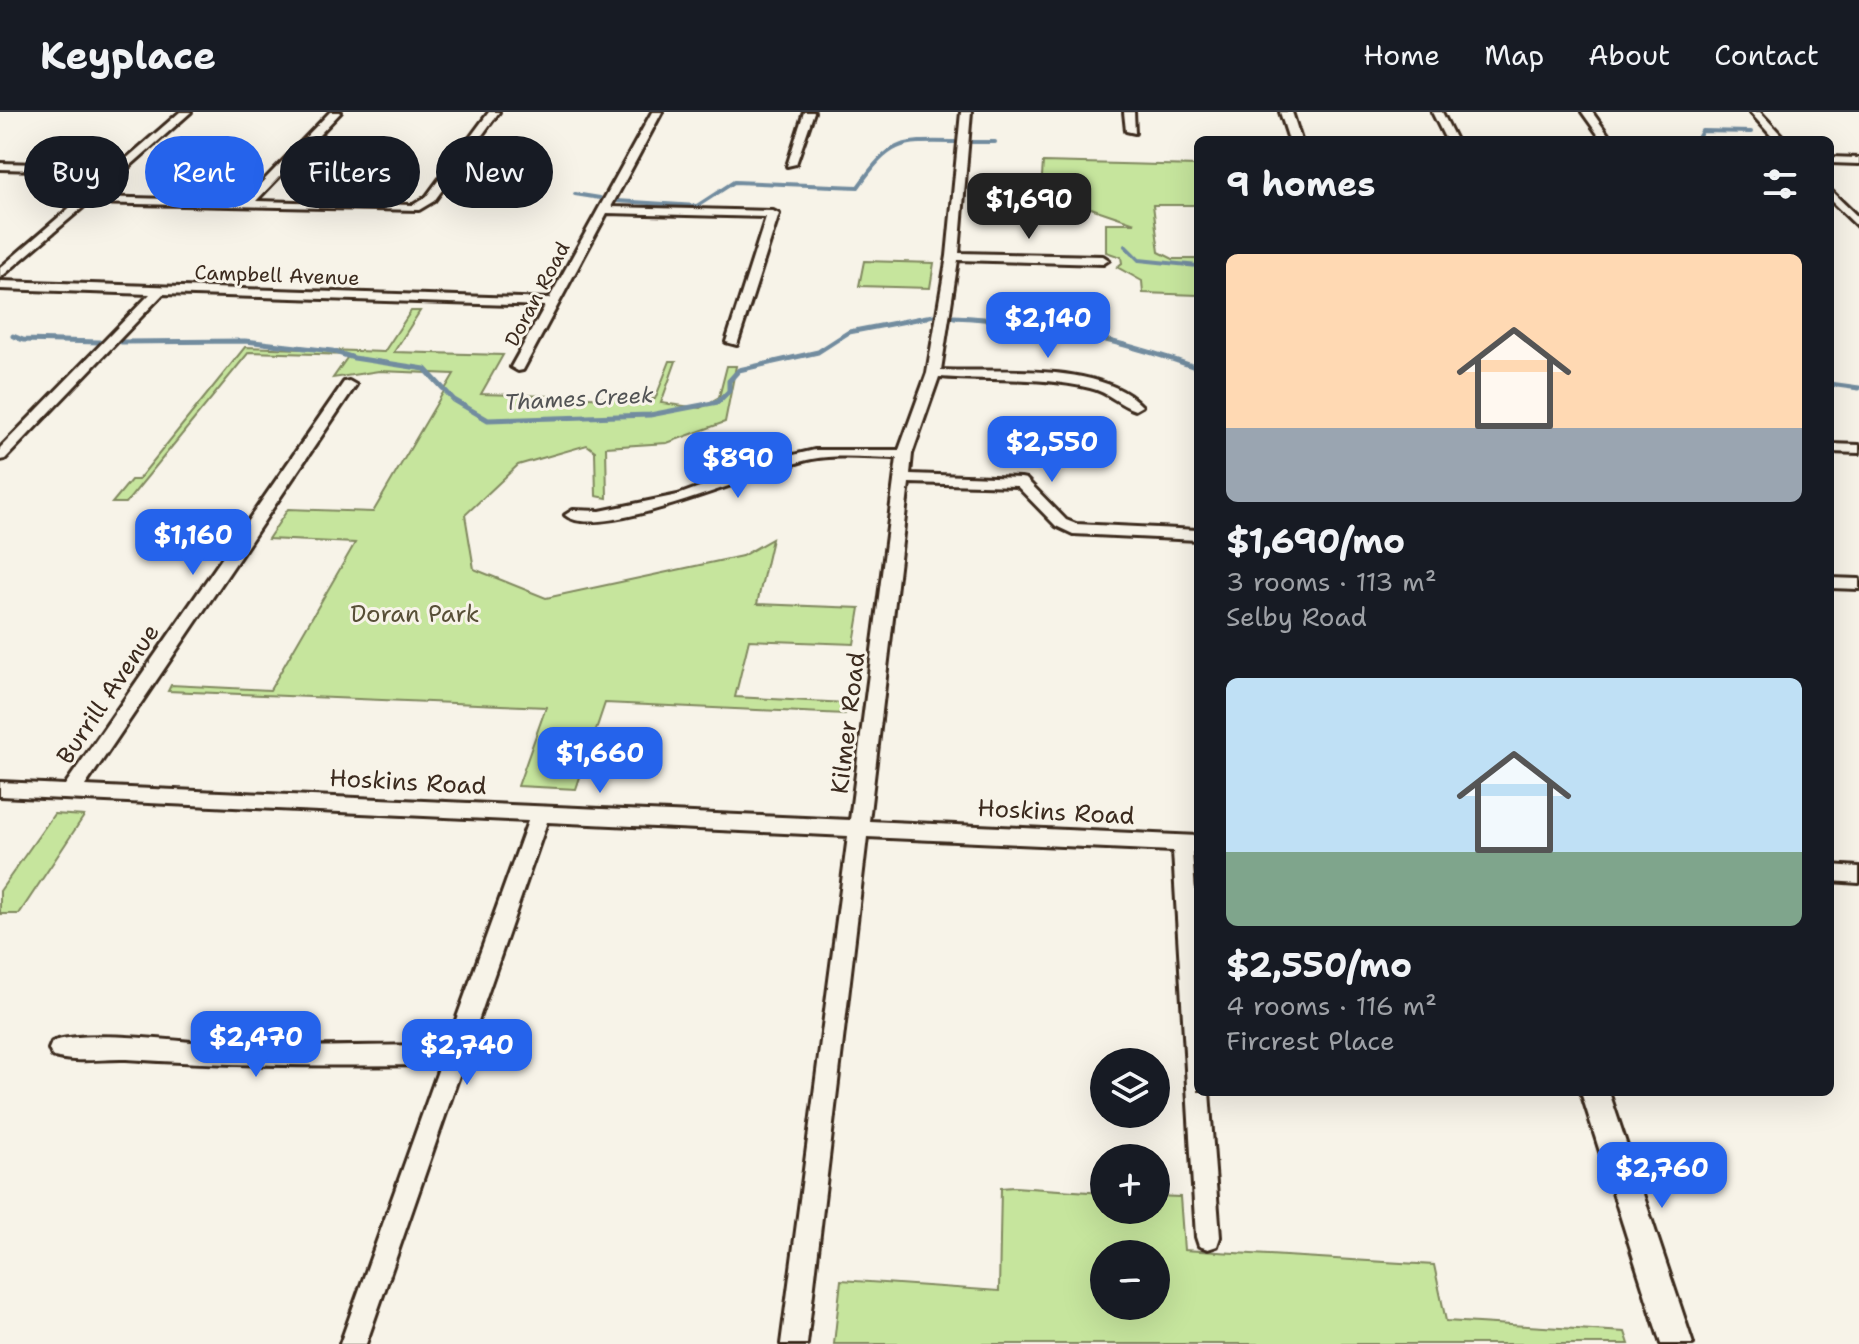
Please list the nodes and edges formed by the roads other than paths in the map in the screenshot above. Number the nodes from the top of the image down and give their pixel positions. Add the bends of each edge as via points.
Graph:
1 (186, 112) edge
2 (336, 112) edge
3 (494, 112) edge
4 (657, 112) edge
5 (809, 112) edge
6 (966, 112) edge
7 (1129, 112) edge
8 (1286, 112) edge
9 (1437, 112) edge
10 (1587, 112) edge
11 (1755, 112) edge
12 (1131, 131) dead end
13 (1294, 136) edge
14 (1449, 136) edge
15 (1604, 136) edge
16 (1777, 136) edge
17 (1834, 160) edge
18 (1859, 161) edge
19 (129, 162) edge
20 (791, 164) dead end
21 (0, 166) edge
22 (24, 167) edge
23 (264, 186) edge
24 (1834, 197) edge
25 (264, 205) edge
26 (77, 208) edge
27 (603, 210) junction
28 (1859, 225) edge
29 (953, 256) junction
30 (1103, 260) dead end
31 (0, 274) edge
32 (0, 285) edge
33 (159, 291) junction
34 (552, 303) junction
35 (732, 342) dead end
36 (518, 367) dead end
37 (934, 373) junction
38 (349, 385) dead end
39 (1135, 406) dead end
40 (1834, 448) edge
41 (1859, 449) edge
42 (905, 454) junction
43 (0, 456) edge
44 (902, 478) junction
45 (573, 515) dead end
46 (1194, 535) edge
47 (1834, 583) edge
48 (1859, 584) edge
49 (0, 789) edge
50 (70, 792) junction
51 (540, 814) junction
52 (860, 829) junction
53 (1190, 844) edge
54 (1834, 874) edge
55 (1857, 879) edge
56 (1194, 968) edge
57 (60, 1049) dead end
58 (454, 1055) junction
59 (1198, 1096) edge
60 (1596, 1096) edge
61 (1208, 1237) dead end
62 (353, 1344) edge
63 (794, 1344) edge
64 (1677, 1344) edge

1 - 19 street
2 - 23 street
3 - 25 street via 430,199 415,208
4 - 27 street, Doran Road
5 - 20 street
6 - 29 street, Kilmer Road
7 - 12 street
8 - 13 street
9 - 14 street
10 - 15 street
11 - 16 street
17 - 18 street
21 - 22 street
24 - 28 street
26 - 31 street
27 - 34 street, Doran Road
27 - 35 street via 773,214
29 - 30 street
29 - 37 street, Kilmer Road
32 - 33 street, Campbell Avenue
33 - 34 street, Campbell Avenue
33 - 43 street
34 - 36 street, Doran Road
37 - 39 street via 1090,382 1119,391
37 - 42 street, Kilmer Road
38 - 50 street, Burrill Avenue
40 - 41 street
42 - 44 street, Kilmer Road
42 - 45 street via 815,454 682,499 600,516
44 - 46 street via 1021,482 1073,529
44 - 52 street, Kilmer Road
47 - 48 street
49 - 50 street, Hoskins Road
50 - 51 street, Hoskins Road
51 - 52 street, Hoskins Road
51 - 58 street
52 - 53 street, Hoskins Road
52 - 63 street, Kilmer Road
53 - 56 street
54 - 55 street
57 - 58 street via 243,1056
58 - 62 street
59 - 61 street
60 - 64 street

